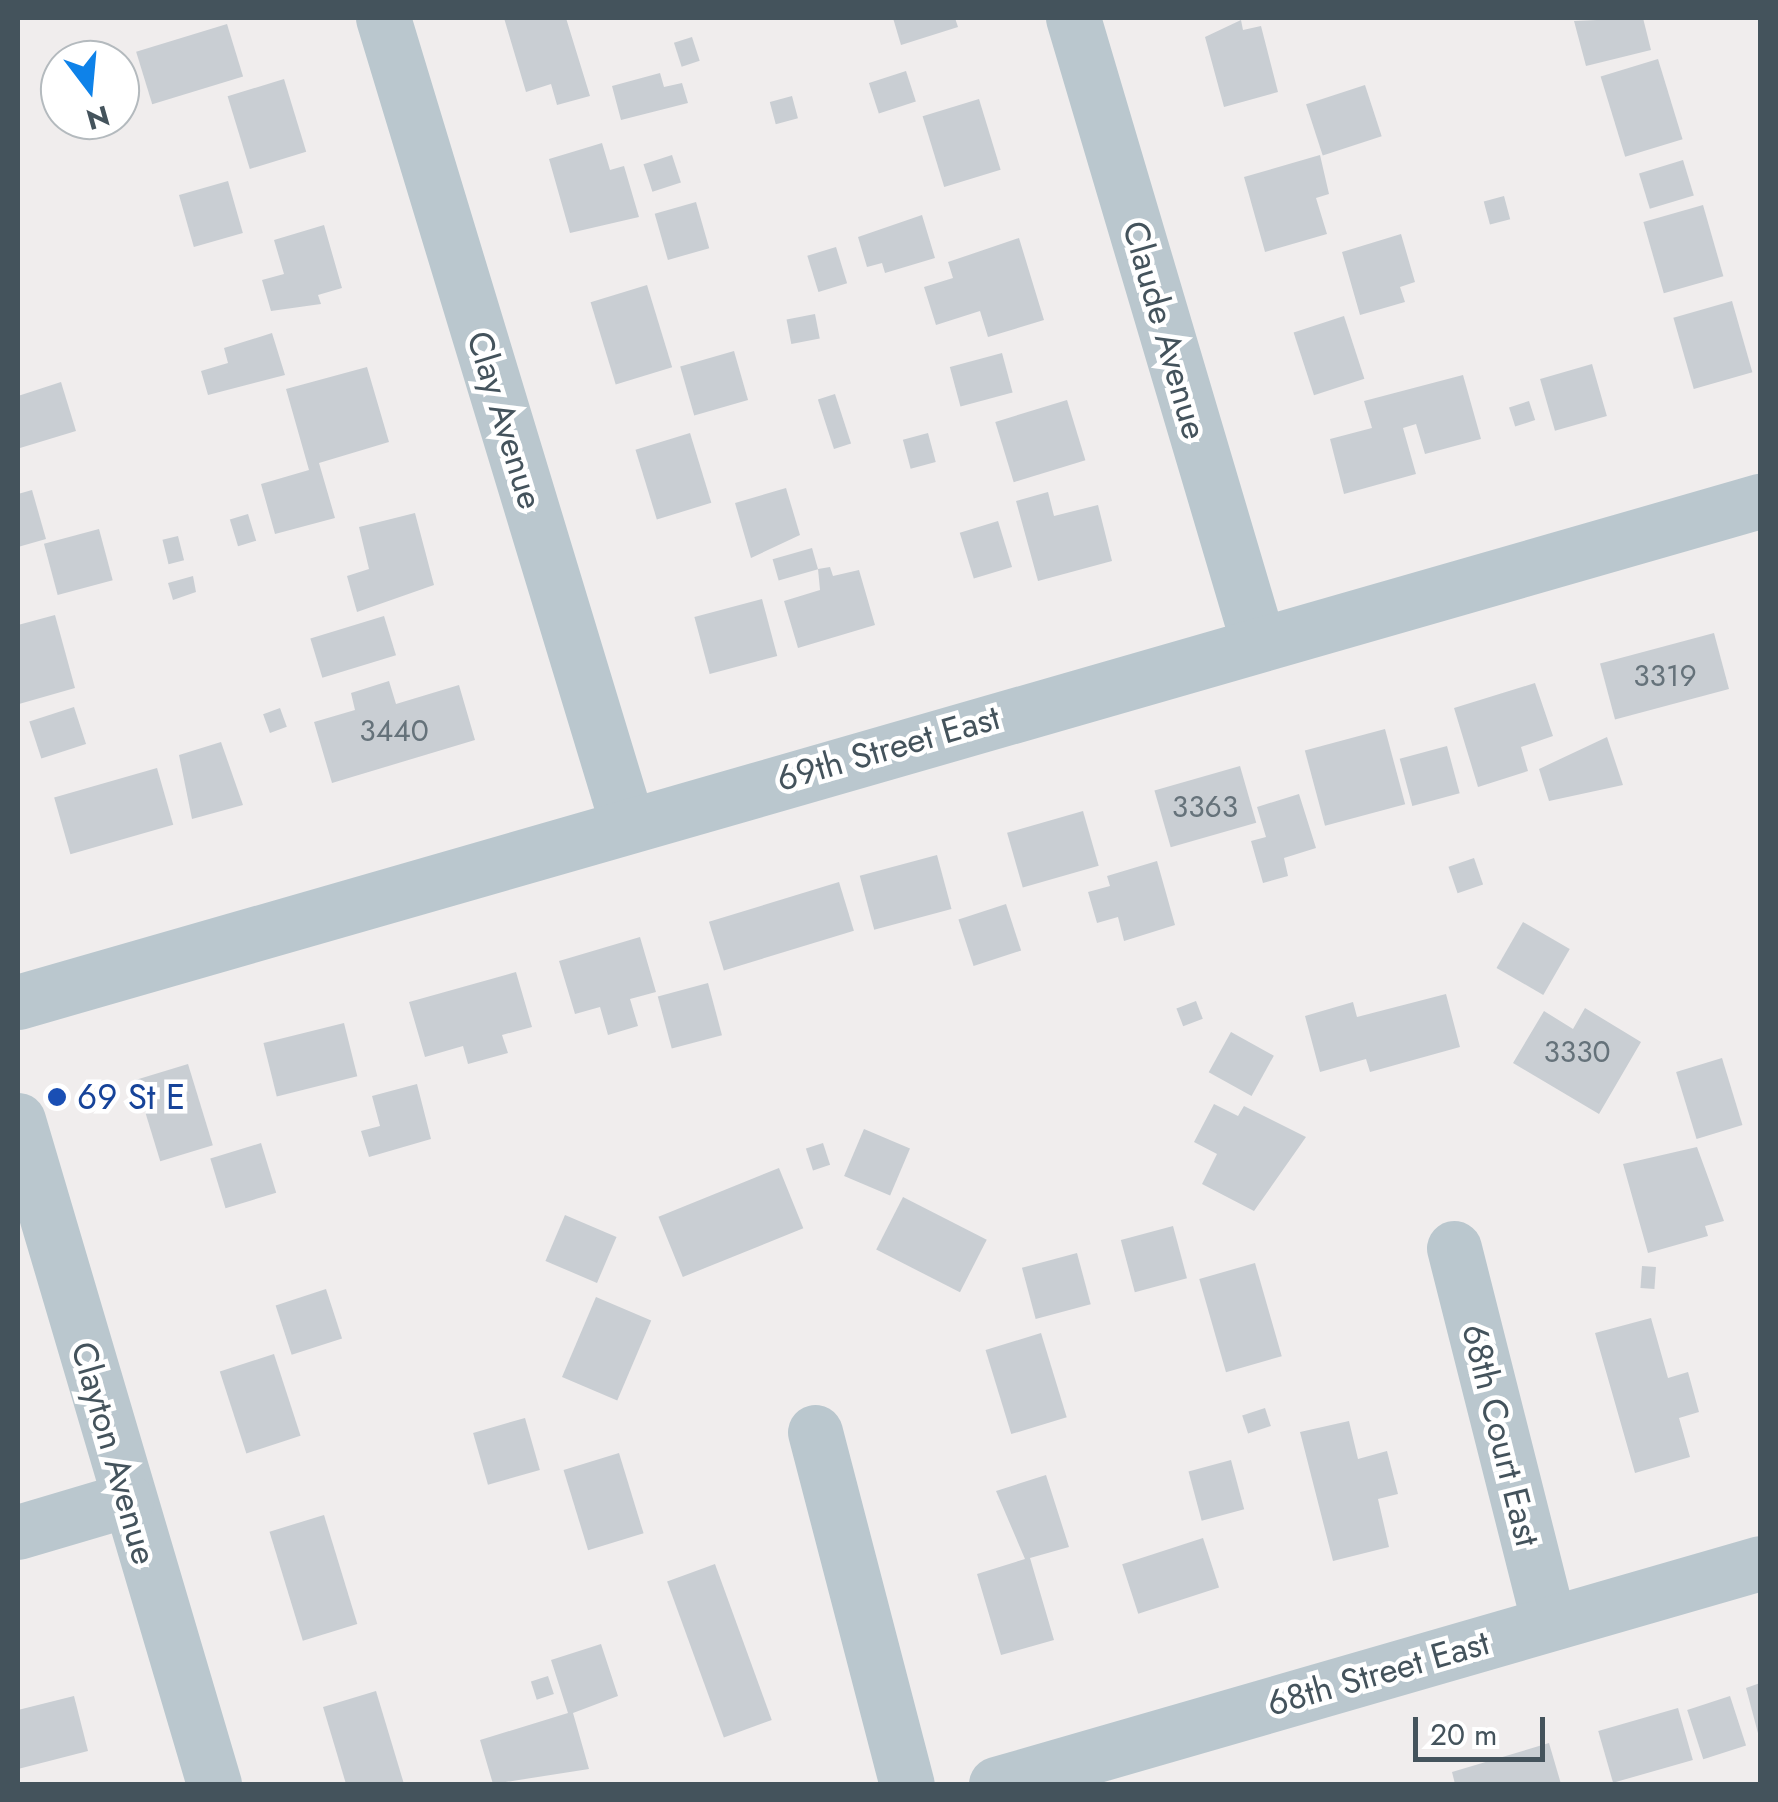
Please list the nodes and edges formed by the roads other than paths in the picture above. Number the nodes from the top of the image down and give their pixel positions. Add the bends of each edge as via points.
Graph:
1 (383, 18) edge
2 (1073, 18) edge
3 (1760, 501) edge
4 (1258, 642) junction
5 (627, 823) junction
6 (18, 1002) edge
7 (18, 1120) edge
8 (1454, 1248) dead end
9 (815, 1432) dead end
10 (126, 1500) junction
11 (18, 1532) edge
12 (1760, 1563) edge
13 (1549, 1623) junction
14 (214, 1784) edge
15 (907, 1784) edge
16 (996, 1784) edge

1 - 5 street, Clay Avenue
2 - 4 street, Claude Avenue
3 - 4 street, 69th Street East
4 - 5 street, 69th Street East
5 - 6 street, 69th Street East
7 - 10 street, Clayton Avenue
8 - 13 street, 68th Court East
9 - 15 street
10 - 11 street
10 - 14 street, Clayton Avenue
12 - 13 street, 68th Street East
13 - 16 street, 68th Street East

